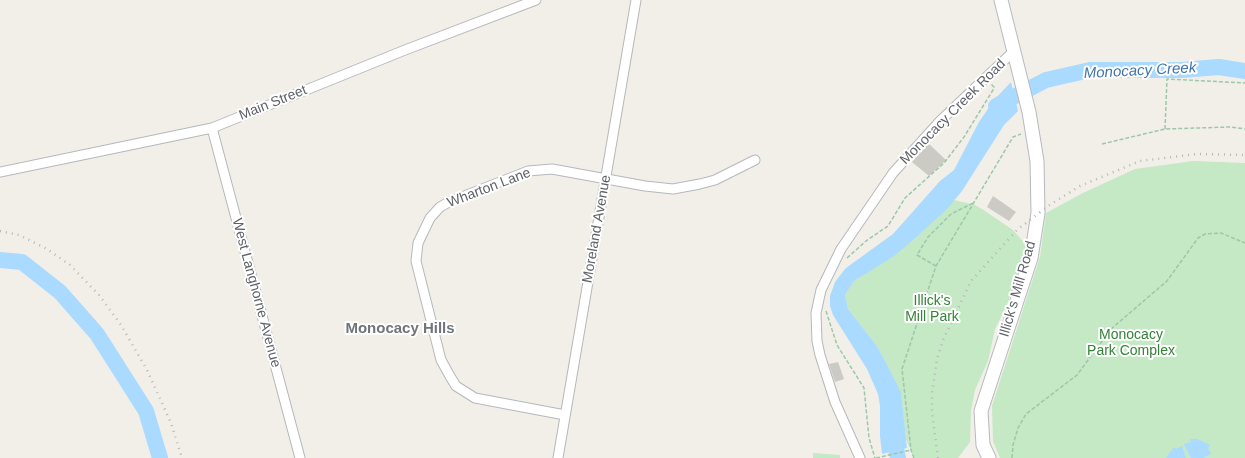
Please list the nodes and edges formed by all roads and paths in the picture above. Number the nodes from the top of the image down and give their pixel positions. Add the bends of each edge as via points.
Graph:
1 (536, 0) edge
2 (636, 0) edge
3 (1001, 0) edge
4 (1015, 50) junction
5 (990, 83) dead end
6 (1245, 83) edge
7 (212, 128) junction
8 (1165, 129) junction
9 (1245, 129) edge
10 (1023, 134) dead end
11 (1102, 144) dead end
12 (755, 160) dead end
13 (0, 172) edge
14 (605, 179) junction
15 (973, 204) junction
16 (1245, 243) edge
17 (843, 262) dead end
18 (936, 266) junction
19 (826, 305) dead end
20 (565, 415) junction
21 (911, 450) junction
22 (300, 458) edge
23 (558, 458) edge
24 (860, 458) edge
25 (875, 458) edge
26 (914, 458) edge
27 (989, 458) edge
28 (1012, 458) edge

1 - 7 street, Main Street
2 - 14 street, Moreland Avenue
3 - 4 street, Illick's Mill Road
4 - 24 street, Monocacy Creek Road via 940,121 893,173 841,249 821,290 816,313 820,354 835,402
4 - 27 street, Illick's Mill Road via 1037,161 1038,213 1031,258 981,410 983,445
5 - 17 path via 994,90 944,163 905,198 888,226
6 - 8 path via 1167,79
7 - 13 street, Main Street
7 - 22 street, West Langhorne Avenue
8 - 9 path
8 - 11 path
10 - 15 path via 1013,137
12 - 14 street, Wharton Lane via 715,180 672,189
14 - 20 street, Moreland Avenue
14 - 20 street, Wharton Lane via 552,169 528,171 440,207 430,218 418,243 416,261 441,360 456,386 486,402
15 - 18 path
15 - 18 path via 951,214 928,238 917,255
16 - 28 path via 1221,233 1205,234 1198,238 1167,281 1111,329 1077,375 1026,414 1018,428
18 - 21 path via 902,369
19 - 25 path via 837,345 864,388 869,438
20 - 23 street, Moreland Avenue
21 - 25 path
21 - 26 path

